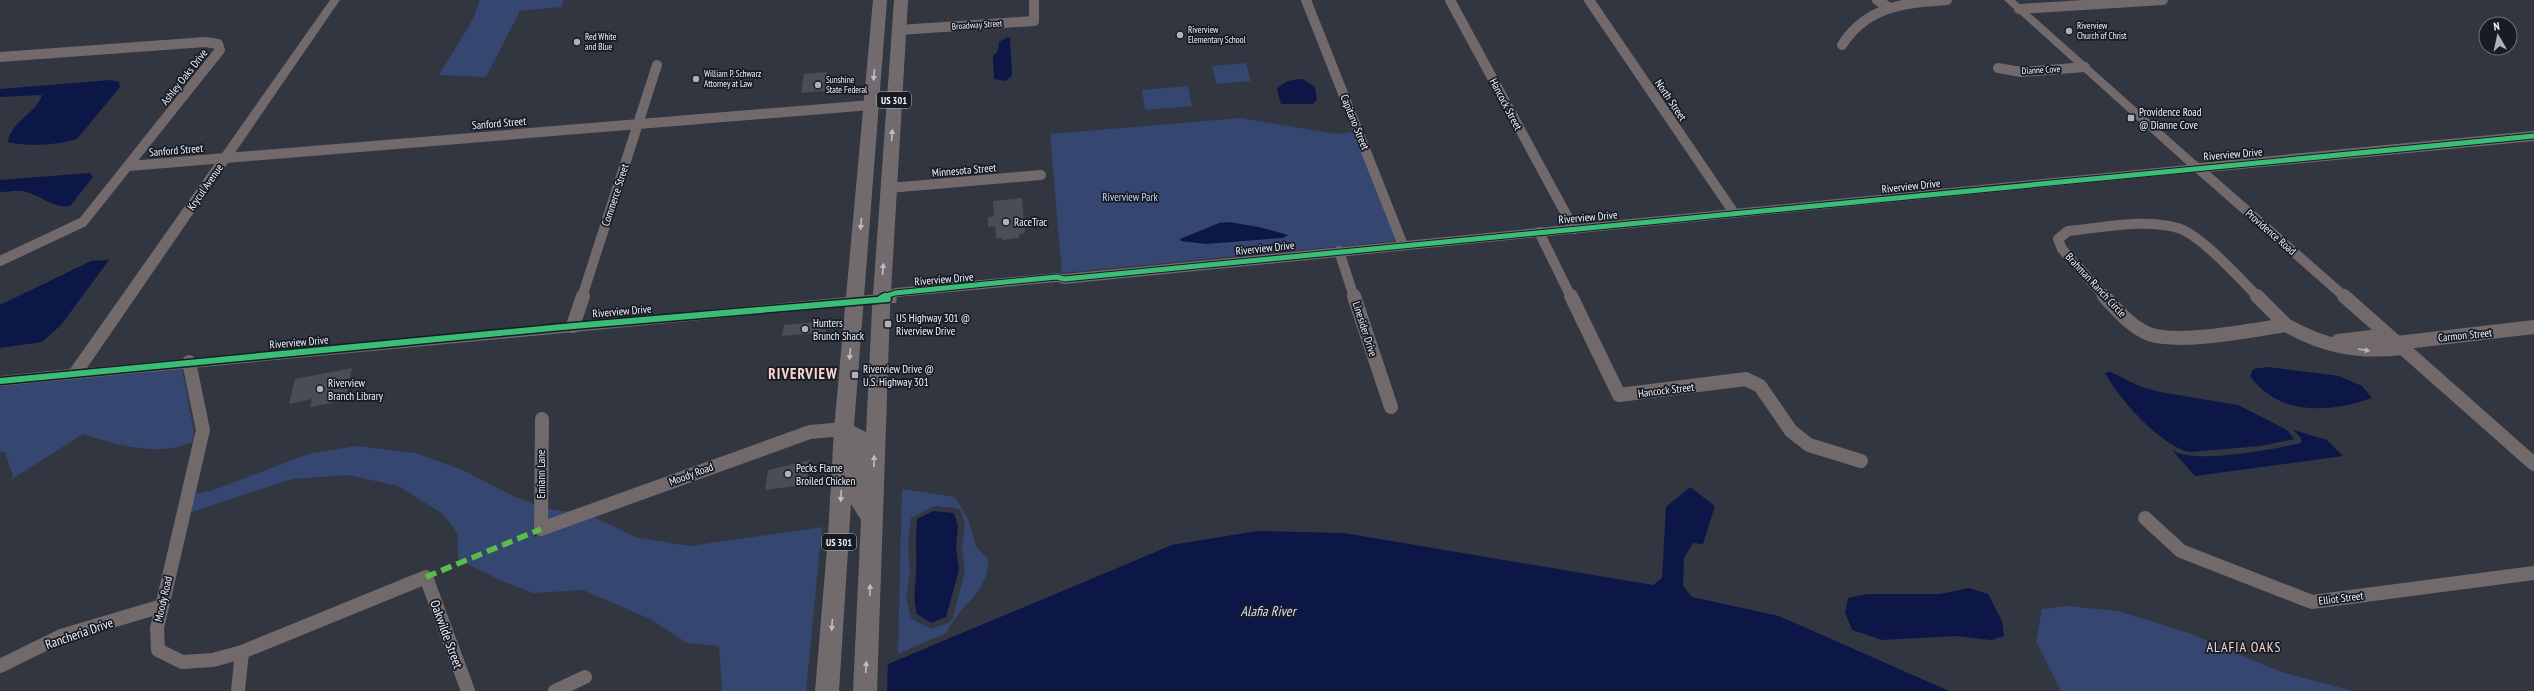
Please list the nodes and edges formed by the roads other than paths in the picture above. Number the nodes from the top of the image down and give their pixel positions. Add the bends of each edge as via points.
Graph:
1 (334, 0) edge
2 (880, 0) edge
3 (901, 0) edge
4 (1034, 0) edge
5 (1306, 0) edge
6 (1450, 0) edge
7 (1589, 0) edge
8 (1877, 0) edge
9 (1947, 0) edge
10 (2009, 0) edge
11 (2164, 0) edge
12 (1890, 8) junction
13 (2019, 9) junction
14 (878, 22) junction
15 (899, 30) junction
16 (1842, 45) dead end
17 (0, 57) edge
18 (658, 65) dead end
19 (2085, 67) junction
20 (1998, 68) dead end
21 (894, 100) junction
22 (871, 105) junction
23 (639, 124) junction
24 (2534, 136) edge
25 (225, 158) junction
26 (129, 166) junction
27 (2198, 168) junction
28 (1041, 176) dead end
29 (889, 183) junction
30 (1734, 213) junction
31 (1574, 229) junction
32 (1539, 232) junction
33 (1403, 245) junction
34 (1339, 251) junction
35 (0, 261) edge
36 (882, 298) junction
37 (854, 301) junction
38 (2286, 325) junction
39 (573, 326) junction
40 (2534, 327) edge
41 (2327, 342) junction
42 (2396, 342) junction
43 (190, 362) junction
44 (75, 374) junction
45 (0, 381) edge
46 (1391, 407) dead end
47 (542, 419) dead end
48 (844, 429) junction
49 (1861, 461) dead end
50 (2534, 464) edge
51 (2145, 518) dead end
52 (872, 519) junction
53 (541, 529) joint
54 (2534, 573) edge
55 (426, 577) joint
56 (162, 606) junction
57 (242, 652) junction
58 (0, 666) edge
59 (585, 677) dead end
60 (238, 691) edge
61 (468, 691) edge
62 (555, 691) edge
63 (827, 691) edge
64 (865, 691) edge

1 - 25 street, Krycul Avenue
2 - 14 main road, US 301
3 - 15 main road, US 301
4 - 15 street, Broadway Street via 1034,21
5 - 33 street, Capitano Street
6 - 31 street, Hancock Street
7 - 30 street, North Street
8 - 12 street
9 - 12 street
10 - 13 street, Providence Road
11 - 13 street
12 - 16 street via 1868,15 1848,33
13 - 19 street, Providence Road
14 - 21 main road via 888,35 884,95
14 -> 22 main road, US 301
15 - 21 main road, US 301
17 - 26 street, Ashley Oaks Drive via 205,42 218,44 220,50
18 - 23 street, Commerce Street
19 - 20 street, Dianne Cove via 2022,72
19 - 27 street, Providence Road
29 -> 21 main road, US 301
22 - 23 street, Sanford Street
22 - 29 main road via 882,114 880,162
22 -> 37 main road, US 301
23 - 25 street, Sanford Street
23 - 39 street, Commerce Street
24 - 27 street, Riverview Drive
25 - 26 street, Sanford Street
25 - 44 street, Krycul Avenue
26 - 35 street, Ashley Oaks Drive via 84,222
27 - 30 street, Riverview Drive
27 - 42 street, Providence Road
28 - 29 street, Minnesota Street
36 -> 29 main road, US 301
30 - 31 street, Riverview Drive
31 - 32 street, Riverview Drive
32 - 33 street, Riverview Drive
32 - 49 street, Hancock Street via 1620,395 1746,379 1760,386 1791,431 1809,445
33 - 34 street, Riverview Drive
34 - 36 street, Riverview Drive via 1064,279 1057,283 1025,287 894,300
34 - 46 street, Linesider Drive
36 - 37 street, Riverview Drive
52 -> 36 main road, US 301
37 - 39 street, Riverview Drive
37 -> 48 main road, US 301
38 - 38 street, Brahman Ranch Circle via 2210,249 2179,228 2151,223 2068,231 2058,239 2062,249 2131,322 2148,334 2172,338
38 - 41 street, Brahman Ranch Circle via 2299,334
39 - 43 street, Riverview Drive
40 - 42 street, Carmon Street
41 - 42 street, Brahman Ranch Circle
41 -> 42 street, Brahman Ranch Circle via 2368,351
42 - 50 street, Providence Road
43 - 44 street, Riverview Drive
43 - 56 street, Moody Road via 202,430
44 - 45 street, Riverview Drive
47 - 53 street, Emiann Lane
48 - 52 main road via 861,439 858,497
48 - 53 street, Moody Road via 802,435
48 -> 63 main road, US 301
51 - 54 street, Elliot Street via 2180,551 2312,602
64 -> 52 main road, US 301
55 - 57 street, Moody Road
55 - 61 street, Oakwilde Street
56 - 57 street, Moody Road via 157,628 158,650 182,662 213,660
56 - 58 street, Rancheria Drive via 60,636
57 - 60 street
59 - 62 street

